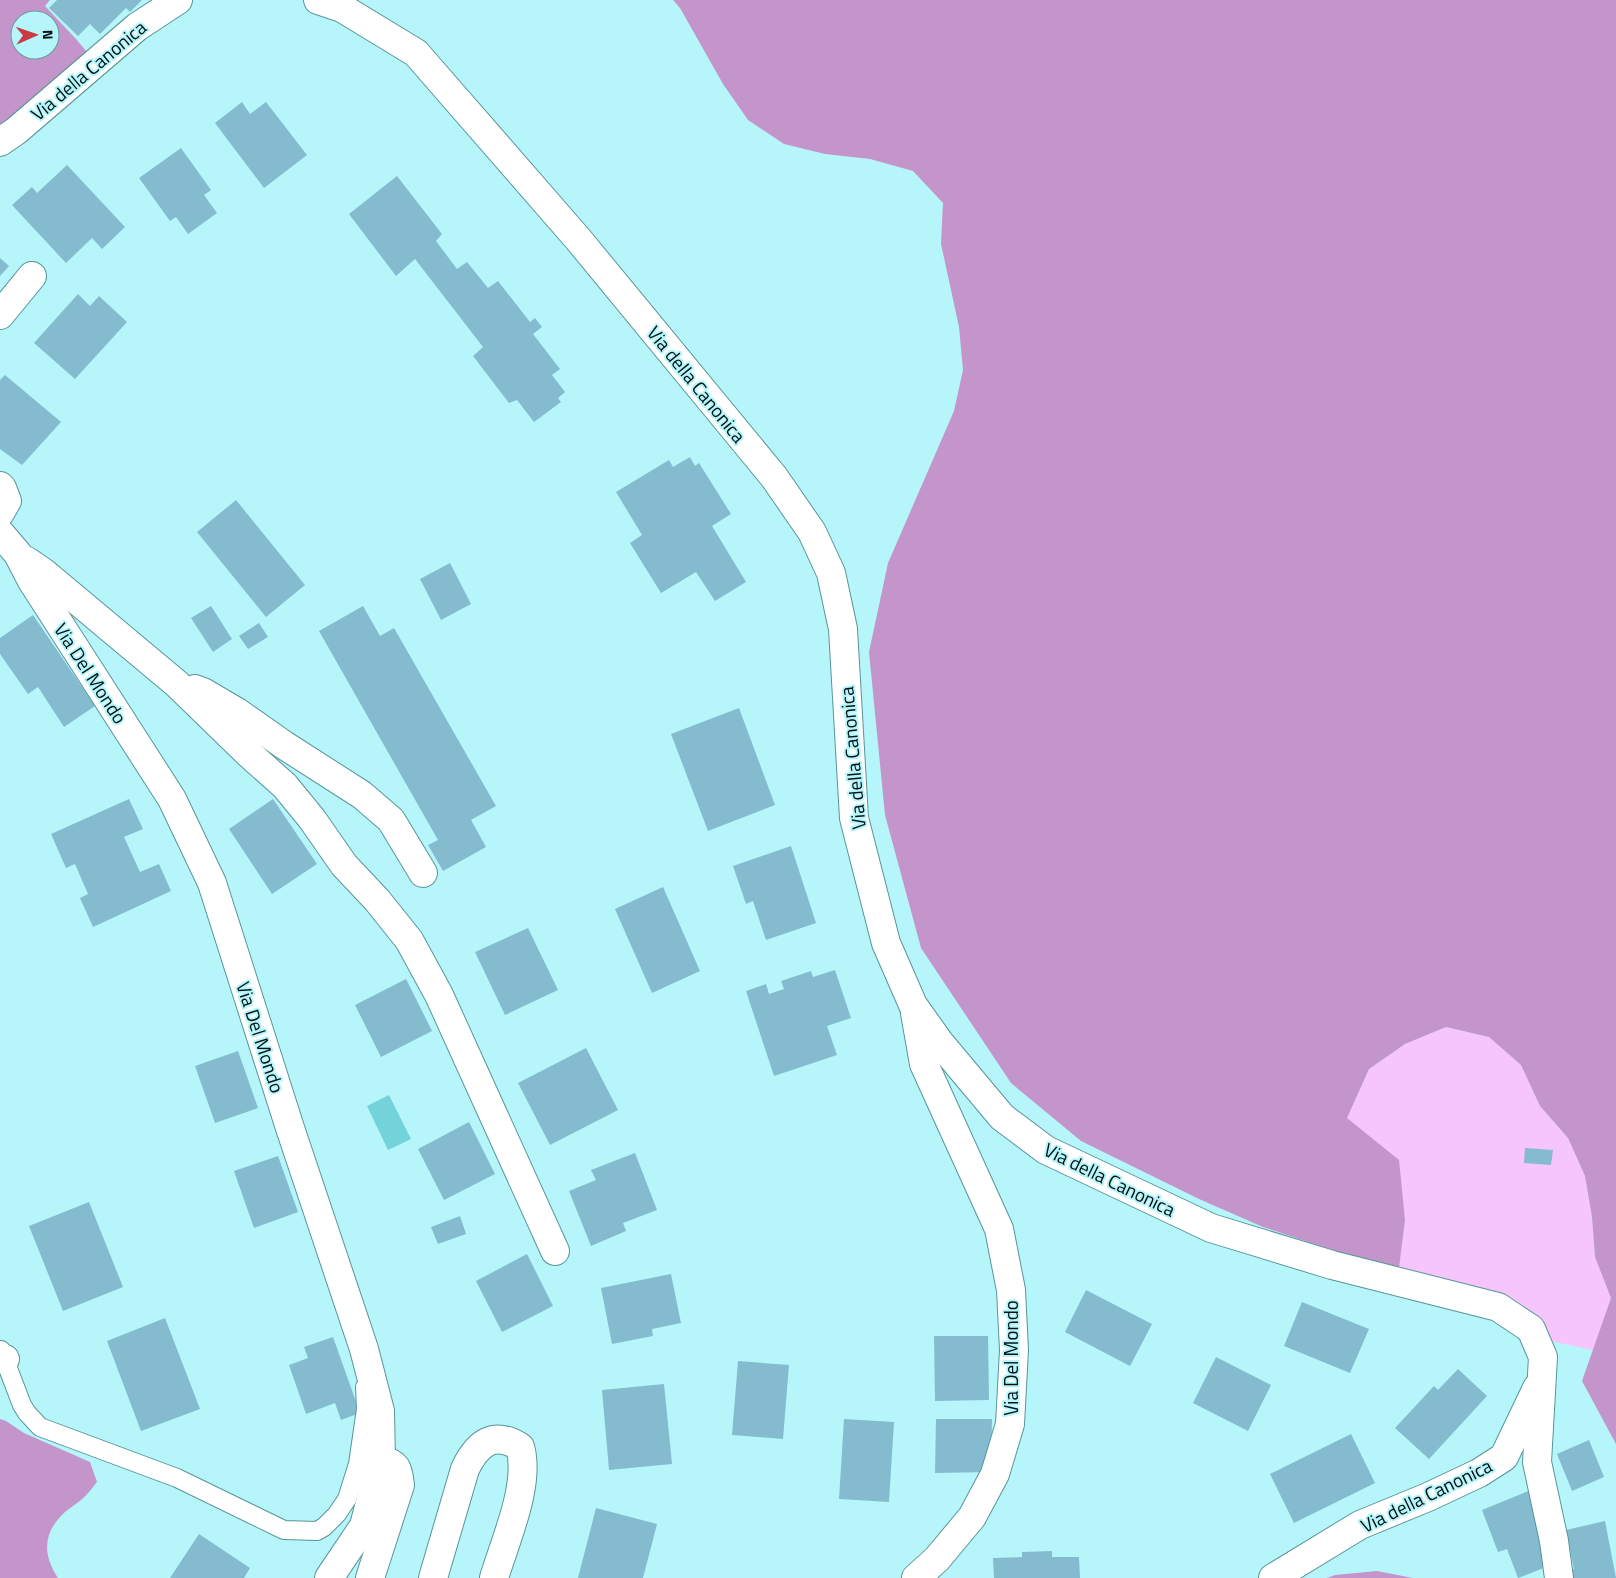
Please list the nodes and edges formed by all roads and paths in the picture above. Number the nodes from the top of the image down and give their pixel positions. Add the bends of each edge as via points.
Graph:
1 (178, 0) edge
2 (318, 0) edge
3 (0, 142) edge
4 (32, 276) dead end
5 (0, 315) edge
6 (0, 486) edge
7 (0, 513) edge
8 (0, 533) edge
9 (18, 554) junction
10 (177, 684) junction
11 (423, 873) dead end
12 (914, 1005) junction
13 (554, 1250) dead end
14 (364, 1349) junction
15 (2, 1355) edge
16 (1542, 1377) junction
17 (381, 1460) junction
18 (329, 1578) edge
19 (370, 1578) edge
20 (433, 1578) edge
21 (494, 1578) edge
22 (916, 1578) edge
23 (1272, 1578) edge
24 (1559, 1578) edge

1 - 3 street, Via della Canonica via 137,27 16,132
2 - 12 street, Via della Canonica via 342,8 416,53 578,239 774,477 812,532 831,573 843,629 854,818 886,943
4 - 5 street
6 - 7 street via 6,501
8 - 9 street, Via Del Mondo
9 - 10 street
9 - 14 street, Via Del Mondo via 32,581 172,799 212,883
10 - 11 street via 203,692 237,712 362,795 391,820
10 - 13 street via 285,786 344,865 409,940 439,994
12 - 16 street, Via della Canonica via 940,1043 1002,1117 1046,1150 1211,1228 1332,1265 1498,1307 1531,1329 1543,1357
12 - 22 street, Via Del Mondo via 924,1064 999,1228 1010,1290 1014,1350 1010,1424 995,1474 972,1518
14 - 15 lane via 366,1409 358,1464 347,1499 337,1514 317,1531 284,1530 177,1478 40,1427 22,1405
14 - 17 street, Via Del Mondo via 380,1411
16 - 23 street, Via della Canonica via 1504,1457 1479,1473 1360,1525
16 - 24 street, Via della Canonica via 1537,1462
17 - 18 street, Via Del Mondo via 364,1526
17 - 19 street via 391,1462 398,1470 400,1486
20 - 21 street via 465,1469 473,1453 488,1440 508,1439 520,1447 523,1459 520,1492

